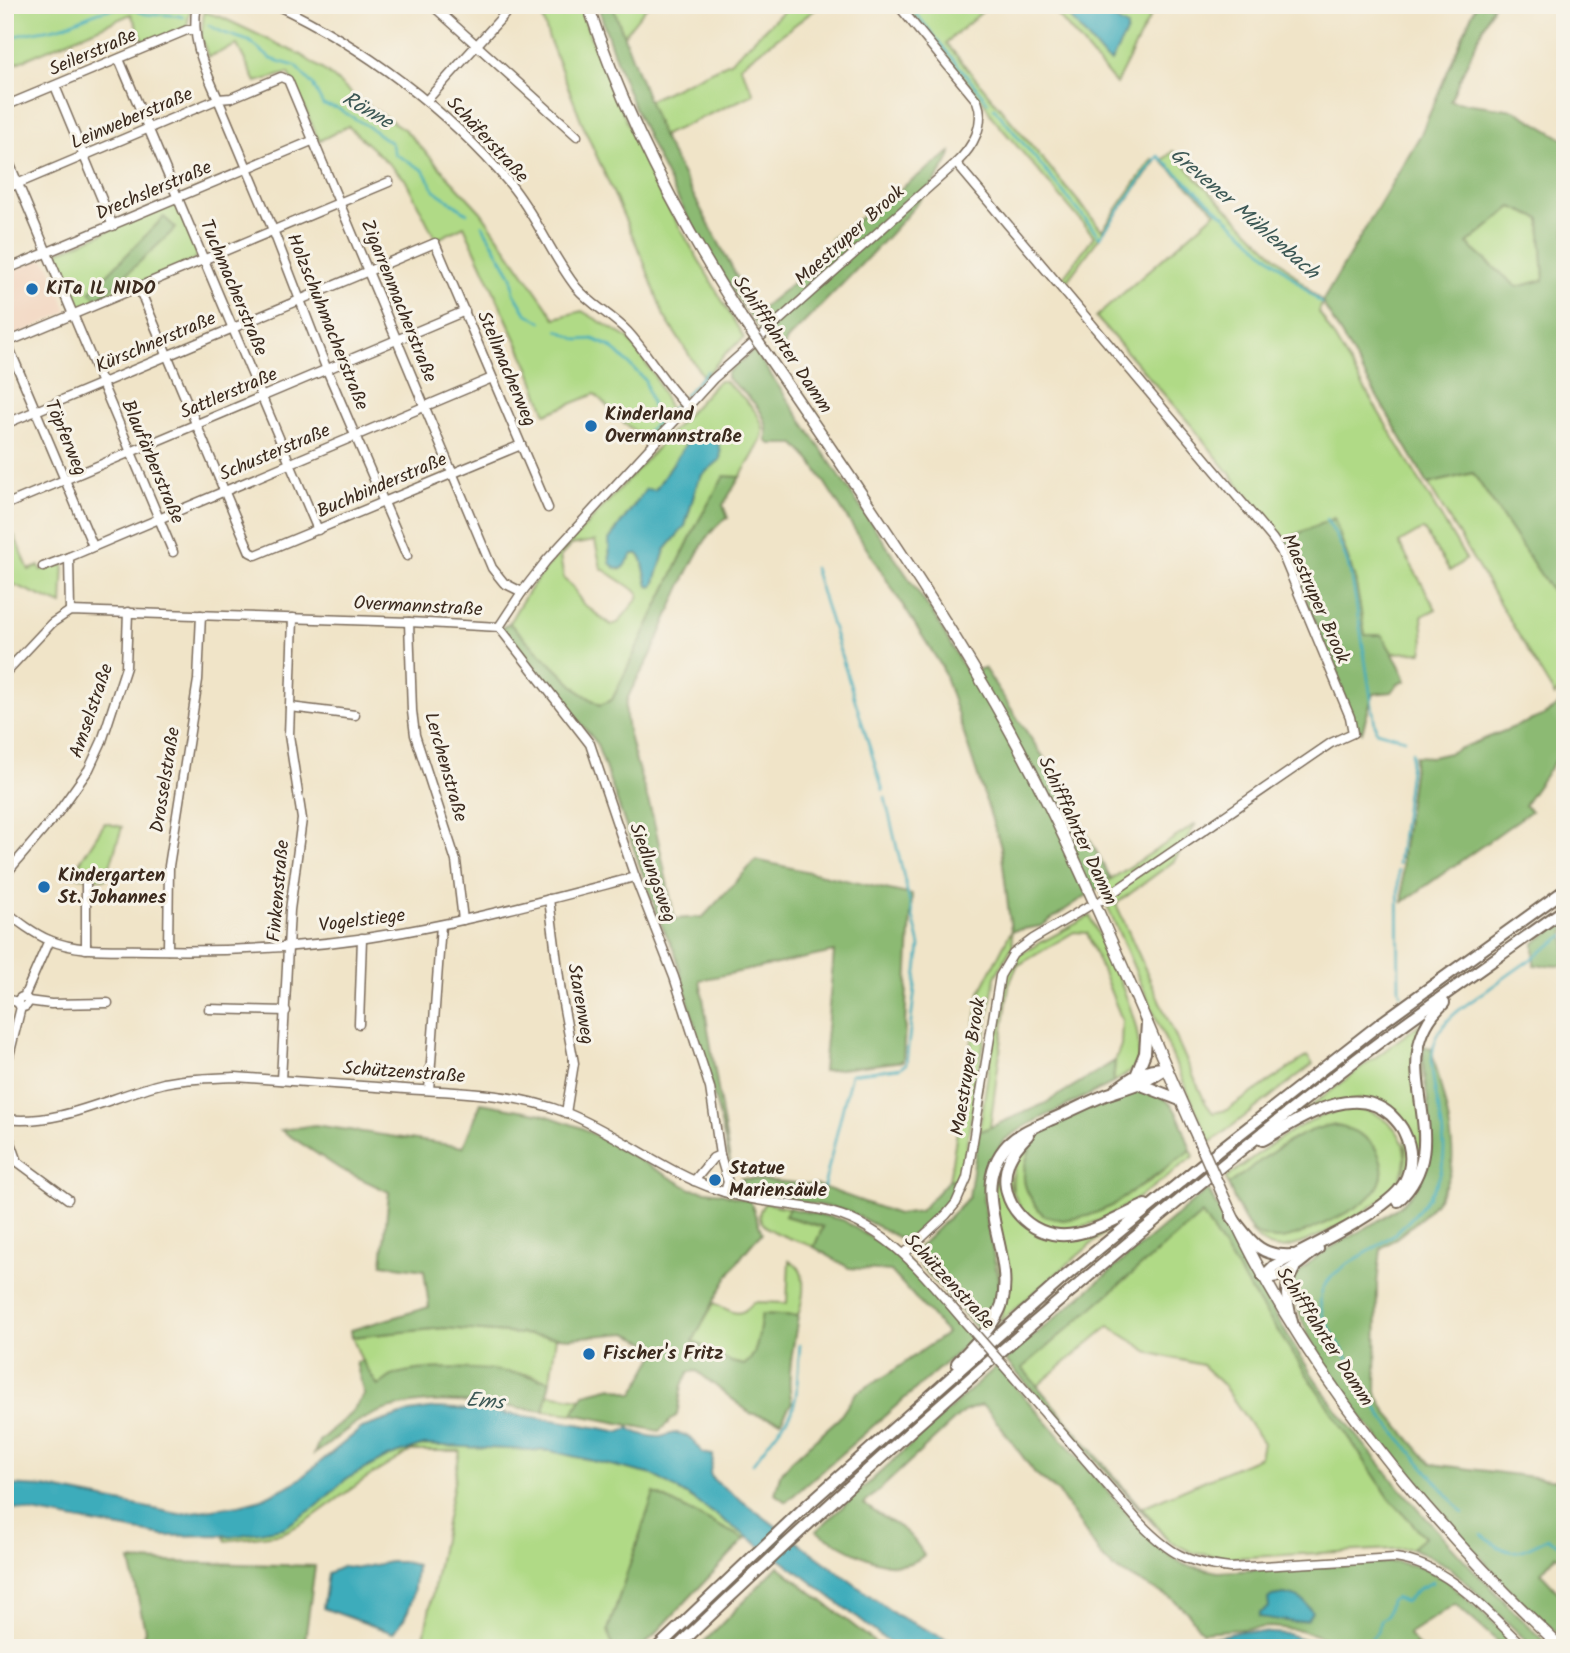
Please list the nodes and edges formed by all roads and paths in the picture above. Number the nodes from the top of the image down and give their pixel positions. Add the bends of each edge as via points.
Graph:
1 (197, 5) edge
2 (276, 5) edge
3 (432, 5) edge
4 (513, 5) edge
5 (588, 5) edge
6 (898, 5) edge
7 (194, 30) junction
8 (476, 46) junction
9 (119, 59) junction
10 (55, 86) junction
11 (218, 99) junction
12 (427, 100) junction
13 (5, 106) edge
14 (149, 128) junction
15 (577, 136) dead end
16 (314, 140) junction
17 (5, 153) edge
18 (83, 156) junction
19 (956, 163) junction
20 (246, 170) junction
21 (388, 181) dead end
22 (19, 183) junction
23 (5, 189) edge
24 (179, 198) junction
25 (340, 202) junction
26 (113, 226) junction
27 (273, 230) junction
28 (435, 243) joint
29 (47, 254) junction
30 (204, 260) junction
31 (5, 270) edge
32 (368, 272) junction
33 (139, 288) junction
34 (300, 300) junction
35 (465, 311) junction
36 (73, 315) junction
37 (234, 328) junction
38 (765, 332) joint
39 (396, 340) junction
40 (6, 343) edge
41 (168, 356) junction
42 (327, 370) junction
43 (492, 377) junction
44 (102, 383) junction
45 (262, 397) junction
46 (687, 406) junction
47 (425, 407) junction
48 (36, 411) junction
49 (5, 424) edge
50 (197, 424) junction
51 (356, 436) junction
52 (521, 445) junction
53 (131, 452) junction
54 (289, 464) junction
55 (453, 473) junction
56 (65, 480) junction
57 (224, 491) junction
58 (384, 502) junction
59 (5, 505) edge
60 (548, 508) dead end
61 (159, 518) junction
62 (318, 530) junction
63 (93, 547) junction
64 (173, 552) dead end
65 (69, 556) junction
66 (407, 556) dead end
67 (43, 567) dead end
68 (522, 592) junction
69 (70, 611) junction
70 (128, 612) junction
71 (201, 615) junction
72 (293, 618) junction
73 (409, 622) junction
74 (499, 627) junction
75 (5, 673) edge
76 (290, 707) junction
77 (355, 715) dead end
78 (5, 875) edge
79 (86, 877) dead end
80 (635, 877) junction
81 (1565, 890) edge
82 (549, 899) junction
83 (1102, 900) dead end
84 (1087, 907) dead end
85 (1565, 909) edge
86 (5, 911) edge
87 (463, 919) junction
88 (441, 925) junction
89 (362, 938) junction
90 (49, 940) junction
91 (289, 945) junction
92 (86, 949) junction
93 (168, 950) junction
94 (1483, 968) junction
95 (5, 999) edge
96 (23, 1002) junction
97 (108, 1003) dead end
98 (209, 1009) dead end
99 (286, 1011) junction
100 (1147, 1023) junction
101 (359, 1024) dead end
102 (1166, 1068) junction
103 (5, 1072) edge
104 (1138, 1079) junction
105 (281, 1080) junction
106 (429, 1090) junction
107 (1180, 1100) junction
108 (566, 1113) junction
109 (6, 1119) edge
110 (1041, 1124) junction
111 (720, 1155) junction
112 (1228, 1161) junction
113 (694, 1181) junction
114 (726, 1192) junction
115 (68, 1199) dead end
116 (1159, 1199) junction
117 (1233, 1217) junction
118 (905, 1253) junction
119 (1295, 1260) junction
120 (1263, 1277) junction
121 (1293, 1326) junction
122 (936, 1389) junction
123 (657, 1648) edge
124 (676, 1648) edge
125 (1525, 1648) edge
126 (1562, 1648) edge

1 - 7 street, Leinweberstraße
2 - 12 street, Schäferstraße via 318,25
3 - 8 street
4 - 8 street
5 - 100 main road, Schifffahrter Damm, bridge via 638,131 707,264 938,610 1006,723
6 - 19 street, Maestruper Brook via 981,111 974,139
7 - 9 street, Seilerstraße
7 - 11 street, Leinweberstraße
8 - 12 street
8 - 15 street
9 - 10 street, Seilerstraße
9 - 14 street, Tuchmacherstraße
10 - 13 street, Seilerstraße
10 - 18 street
11 - 14 street, Leinweberstraße
11 - 16 street, Zigarrenmacherstraße via 281,77 288,80
11 - 20 street, Holzschuhmacherstraße
12 - 46 street, Schäferstraße via 510,184 575,285 625,329
14 - 18 street, Leinweberstraße
14 - 24 street, Tuchmacherstraße
16 - 20 street, Drechslerstraße
16 - 25 street, Zigarrenmacherstraße
17 - 22 street, Blaufärberstraße
18 - 22 street, Leinweberstraße
18 - 26 street
19 - 38 street, Maestruper Brook
19 - 83 street, Maestruper Brook via 1272,538 1350,717 1353,733
20 - 24 street, Drechslerstraße
20 - 27 street, Holzschuhmacherstraße
21 - 25 street
22 - 23 street, Leinweberstraße
22 - 29 street, Blaufärberstraße
24 - 26 street, Drechslerstraße
24 - 30 street, Tuchmacherstraße
25 - 27 street
25 - 32 street, Zigarrenmacherstraße
26 - 29 street, Drechslerstraße
27 - 30 street
27 - 34 street, Holzschuhmacherstraße
28 - 32 street, Kürschnerstraße
28 - 35 street, Stellmacherweg
29 - 31 street, Drechslerstraße
29 - 36 street, Blaufärberstraße
30 - 33 street
30 - 37 street, Tuchmacherstraße
32 - 34 street, Kürschnerstraße
32 - 39 street, Zigarrenmacherstraße
33 - 36 street
33 - 41 street
34 - 37 street, Kürschnerstraße
34 - 42 street, Holzschuhmacherstraße
35 - 39 street, Sattlerstraße
35 - 43 street, Stellmacherweg
36 - 40 street
36 - 44 street, Blaufärberstraße
37 - 41 street, Kürschnerstraße
37 - 45 street, Tuchmacherstraße
38 - 46 street, Overmannstraße
39 - 42 street, Sattlerstraße
39 - 47 street, Zigarrenmacherstraße
40 - 48 street, Töpferweg
41 - 44 street, Kürschnerstraße
41 - 50 street
42 - 45 street, Sattlerstraße
42 - 51 street, Holzschuhmacherstraße
43 - 47 street, Schusterstraße
43 - 52 street, Stellmacherweg
44 - 48 street, Kürschnerstraße
44 - 53 street, Blaufärberstraße
45 - 50 street, Sattlerstraße
45 - 54 street, Tuchmacherstraße
46 - 68 street, Overmannstraße
47 - 51 street, Schusterstraße
47 - 55 street, Zigarrenmacherstraße
48 - 49 street, Kürschnerstraße
48 - 56 street, Töpferweg
50 - 53 street, Sattlerstraße
50 - 57 street
51 - 54 street, Schusterstraße
51 - 58 street, Holzschuhmacherstraße
52 - 55 street, Buchbinderstraße
52 - 60 street, Stellmacherweg
53 - 56 street, Sattlerstraße
53 - 61 street, Blaufärberstraße
54 - 57 street, Schusterstraße
54 - 62 street, Tuchmacherstraße
55 - 58 street, Buchbinderstraße
55 - 68 street, Zigarrenmacherstraße via 492,568 504,583
56 - 59 street, Sattlerstraße
56 - 63 street, Töpferweg
57 - 61 street, Schusterstraße
57 - 62 street, Buchbinderstraße via 250,552 256,555
58 - 62 street, Buchbinderstraße
58 - 66 street, Holzschuhmacherstraße
61 - 63 street, Schusterstraße
61 - 64 street, Blaufärberstraße
63 - 65 street, Schusterstraße
65 - 67 street, Schusterstraße
65 - 69 street
68 - 74 street, Overmannstraße
69 - 70 street, Overmannstraße
69 - 75 street via 52,623
70 - 71 street, Overmannstraße
70 - 78 street, Amselstraße via 126,667 89,769
71 - 72 street, Overmannstraße
71 - 93 street, Drosselstraße via 198,680 169,866
72 - 73 street, Overmannstraße
72 - 76 street, Finkenstraße
73 - 74 street, Overmannstraße
73 - 87 street, Lerchenstraße via 415,736 456,861
74 - 80 street, Siedlungsweg via 590,744
76 - 77 street
76 - 91 street, Finkenstraße via 289,735 302,818
79 - 92 street
80 - 82 street, Vogelstiege
80 - 111 street, Siedlungsweg via 707,1077
81 - 116 highway via 1381,1023
82 - 87 street, Vogelstiege
82 - 108 street, Starenweg via 574,1063
84 - 118 street, Maestruper Brook via 1013,954 1000,976 967,1178 956,1203
85 - 94 highway
86 - 90 street, Vogelstiege
87 - 88 street, Vogelstiege
88 - 89 street, Vogelstiege
88 - 106 street
89 - 91 street, Vogelstiege
89 - 101 street
90 - 92 street, Vogelstiege
90 - 96 street
91 - 93 street, Vogelstiege
91 - 99 street, Finkenstraße
92 - 93 street, Vogelstiege
94 - 112 highway
94 - 119 highway via 1437,1010 1420,1040 1416,1060 1425,1152 1410,1189 1386,1210
95 - 96 street
96 - 97 street
96 - 103 street
98 - 99 street
99 - 105 street, Finkenstraße
100 - 102 main road, Schifffahrter Damm
100 - 104 highway
102 - 104 highway via 1149,1069
102 - 107 main road, Schifffahrter Damm
104 - 107 highway
104 - 110 highway
105 - 106 street, Schützenstraße
105 - 109 street, Schützenstraße via 180,1080 55,1118
106 - 108 street, Schützenstraße via 531,1102
107 - 117 main road, Schifffahrter Damm, bridge
108 - 113 street, Schützenstraße
109 - 115 street, Schützenstraße via 18,1162
110 - 116 highway via 1014,1150 1005,1184 1011,1204 1037,1230 1060,1235 1085,1231
110 - 122 highway via 1009,1144 992,1174 990,1200 1005,1275 997,1316
111 - 113 street
111 - 114 street, Siedlungsweg via 728,1182
112 - 119 highway via 1306,1116 1339,1103 1372,1104 1402,1127 1411,1152 1404,1183 1395,1195
112 - 124 highway via 1050,1308 818,1514
113 - 114 street, Schützenstraße
114 - 118 street, Schützenstraße via 845,1217
116 - 122 highway
117 - 119 highway via 1266,1253
117 - 120 main road, Schifffahrter Damm
118 - 125 street, Schützenstraße, bridge via 1161,1545 1203,1565 1230,1568 1411,1560 1449,1579
119 - 120 highway via 1274,1266
119 - 121 highway via 1286,1291
120 - 121 main road, Schifffahrter Damm
121 - 126 main road, Schifffahrter Damm via 1356,1419 1430,1514
122 - 123 highway

